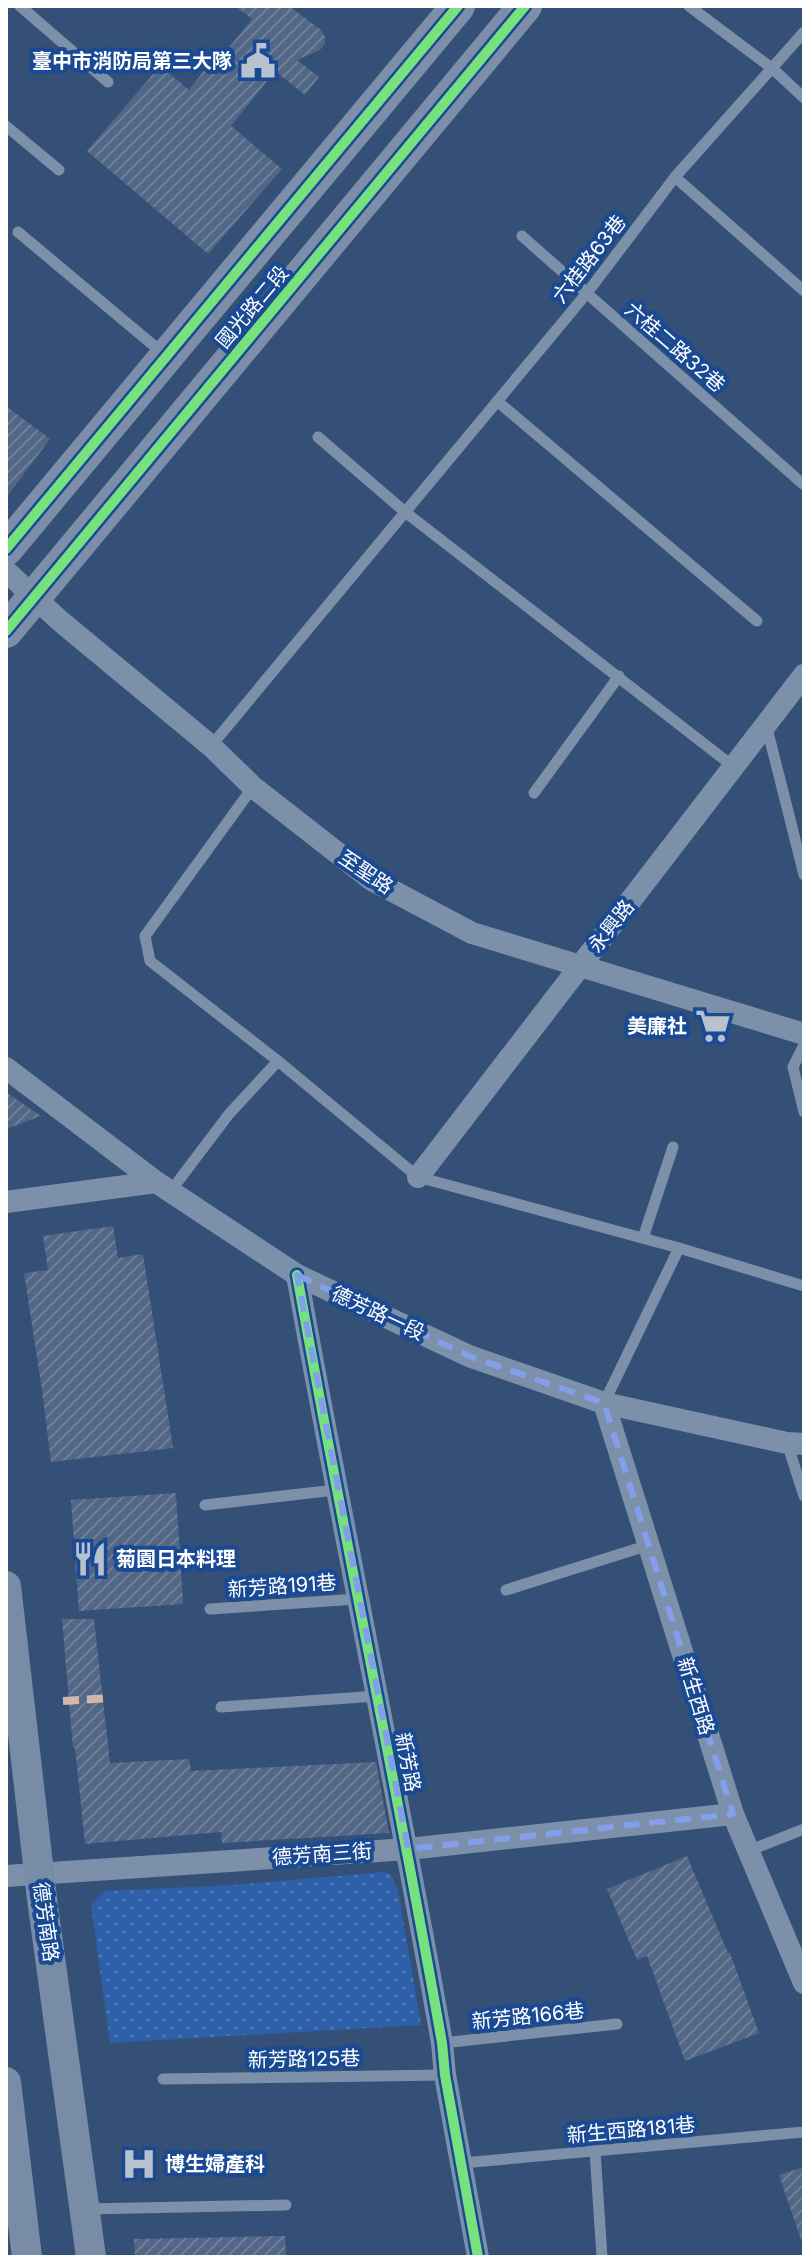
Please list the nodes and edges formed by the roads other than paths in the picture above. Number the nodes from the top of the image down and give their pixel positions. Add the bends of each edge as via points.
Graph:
1 (20, 6) edge
2 (458, 6) edge
3 (525, 6) edge
4 (689, 6) edge
5 (804, 32) edge
6 (773, 69) junction
7 (108, 82) dead end
8 (804, 98) edge
9 (6, 126) edge
10 (356, 129) junction
11 (396, 163) junction
12 (59, 170) dead end
13 (675, 177) junction
14 (18, 232) dead end
15 (522, 236) dead end
16 (804, 291) edge
17 (587, 293) junction
18 (167, 357) junction
19 (497, 401) junction
20 (318, 437) dead end
21 (804, 483) edge
22 (405, 512) junction
23 (6, 549) edge
24 (6, 571) edge
25 (34, 598) junction
26 (757, 621) dead end
27 (6, 631) edge
28 (804, 675) edge
29 (619, 676) junction
30 (765, 724) junction
31 (211, 746) junction
32 (735, 767) junction
33 (253, 787) junction
34 (534, 793) dead end
35 (804, 875) edge
36 (580, 965) junction
37 (804, 1034) edge
38 (804, 1045) edge
39 (278, 1061) junction
40 (6, 1068) edge
41 (804, 1112) edge
42 (673, 1147) dead end
43 (418, 1177) junction
44 (163, 1187) junction
45 (6, 1202) edge
46 (643, 1238) junction
47 (679, 1248) junction
48 (297, 1275) junction
49 (804, 1286) edge
50 (604, 1403) junction
51 (796, 1443) edge
52 (335, 1490) junction
53 (804, 1496) edge
54 (205, 1505) dead end
55 (649, 1545) junction
56 (6, 1586) edge
57 (506, 1590) dead end
58 (357, 1599) junction
59 (210, 1609) dead end
60 (377, 1696) junction
61 (221, 1707) dead end
62 (733, 1814) junction
63 (804, 1829) edge
64 (408, 1849) junction
65 (748, 1851) junction
66 (39, 1874) junction
67 (6, 1876) edge
68 (804, 1983) edge
69 (617, 2024) dead end
70 (442, 2043) junction
71 (445, 2075) junction
72 (163, 2079) dead end
73 (6, 2082) edge
74 (804, 2132) edge
75 (595, 2151) junction
76 (462, 2163) junction
77 (286, 2205) dead end
78 (85, 2209) junction
79 (24, 2255) edge
80 (91, 2257) edge
81 (478, 2257) edge
82 (602, 2257) edge

1 - 7 lane
2 - 10 main road, 國光路二段
3 - 11 main road, 國光路二段
4 - 6 lane
5 - 6 lane, 六桂路63巷
6 - 8 lane
6 - 13 lane, 六桂路63巷
9 - 12 lane
10 - 11 main road
10 - 18 main road, 國光路二段
11 - 25 main road, 國光路二段
13 - 16 lane
13 - 17 lane, 六桂路63巷
14 - 18 lane
15 - 17 lane, 六桂二路32巷
17 - 19 lane, 六桂路63巷
17 - 21 lane, 六桂二路32巷
18 - 23 main road, 國光路二段
19 - 22 lane, 六桂路63巷
19 - 26 lane
20 - 22 lane
22 - 29 lane
22 - 31 lane, 六桂路63巷
24 - 25 street, 至聖路
25 - 27 main road, 國光路二段
25 - 31 street, 至聖路
28 - 30 street, 永興路
29 - 32 lane
29 - 34 lane
30 - 32 street, 永興路
30 - 35 lane
31 - 33 street, 至聖路
32 - 36 street, 永興路
33 - 36 street, 至聖路 via 372,880 472,933
33 - 39 lane via 145,936 150,961
36 - 37 street, 至聖路
36 - 43 street, 永興路
38 - 41 lane via 793,1067
39 - 43 lane
39 - 44 lane
40 - 44 street, 德芳路一段
42 - 46 lane
43 - 46 lane
44 - 45 street
44 - 48 street, 德芳路一段
46 - 47 lane
47 - 49 lane
47 - 50 lane
48 - 50 street, 德芳路一段 via 469,1356
48 - 52 street, 新芳路
50 - 51 street, 德芳路一段
50 - 55 street, 新生西路
51 - 53 lane
52 - 54 lane
52 - 58 street, 新芳路
55 - 57 lane
55 - 62 street, 新生西路
56 - 66 street, 德芳南路
58 - 59 lane, 新芳路191巷
58 - 60 street, 新芳路
60 - 61 lane
60 - 64 street, 新芳路
62 - 64 street, 德芳南三街
62 - 65 street, 新生西路
63 - 65 lane
64 - 66 street, 德芳南三街
64 - 70 street, 新芳路
65 - 68 street, 新生西路
66 - 67 street, 德芳南三街
66 - 78 street, 德芳南路
69 - 70 lane, 新芳路166巷
70 - 71 street, 新芳路
71 - 72 lane, 新芳路125巷
71 - 76 street, 新芳路
73 - 79 street
74 - 75 lane, 新生西路181巷
75 - 76 lane, 新生西路181巷
75 - 82 lane
76 - 81 street, 新芳路
77 - 78 lane
78 - 80 street, 德芳南路

